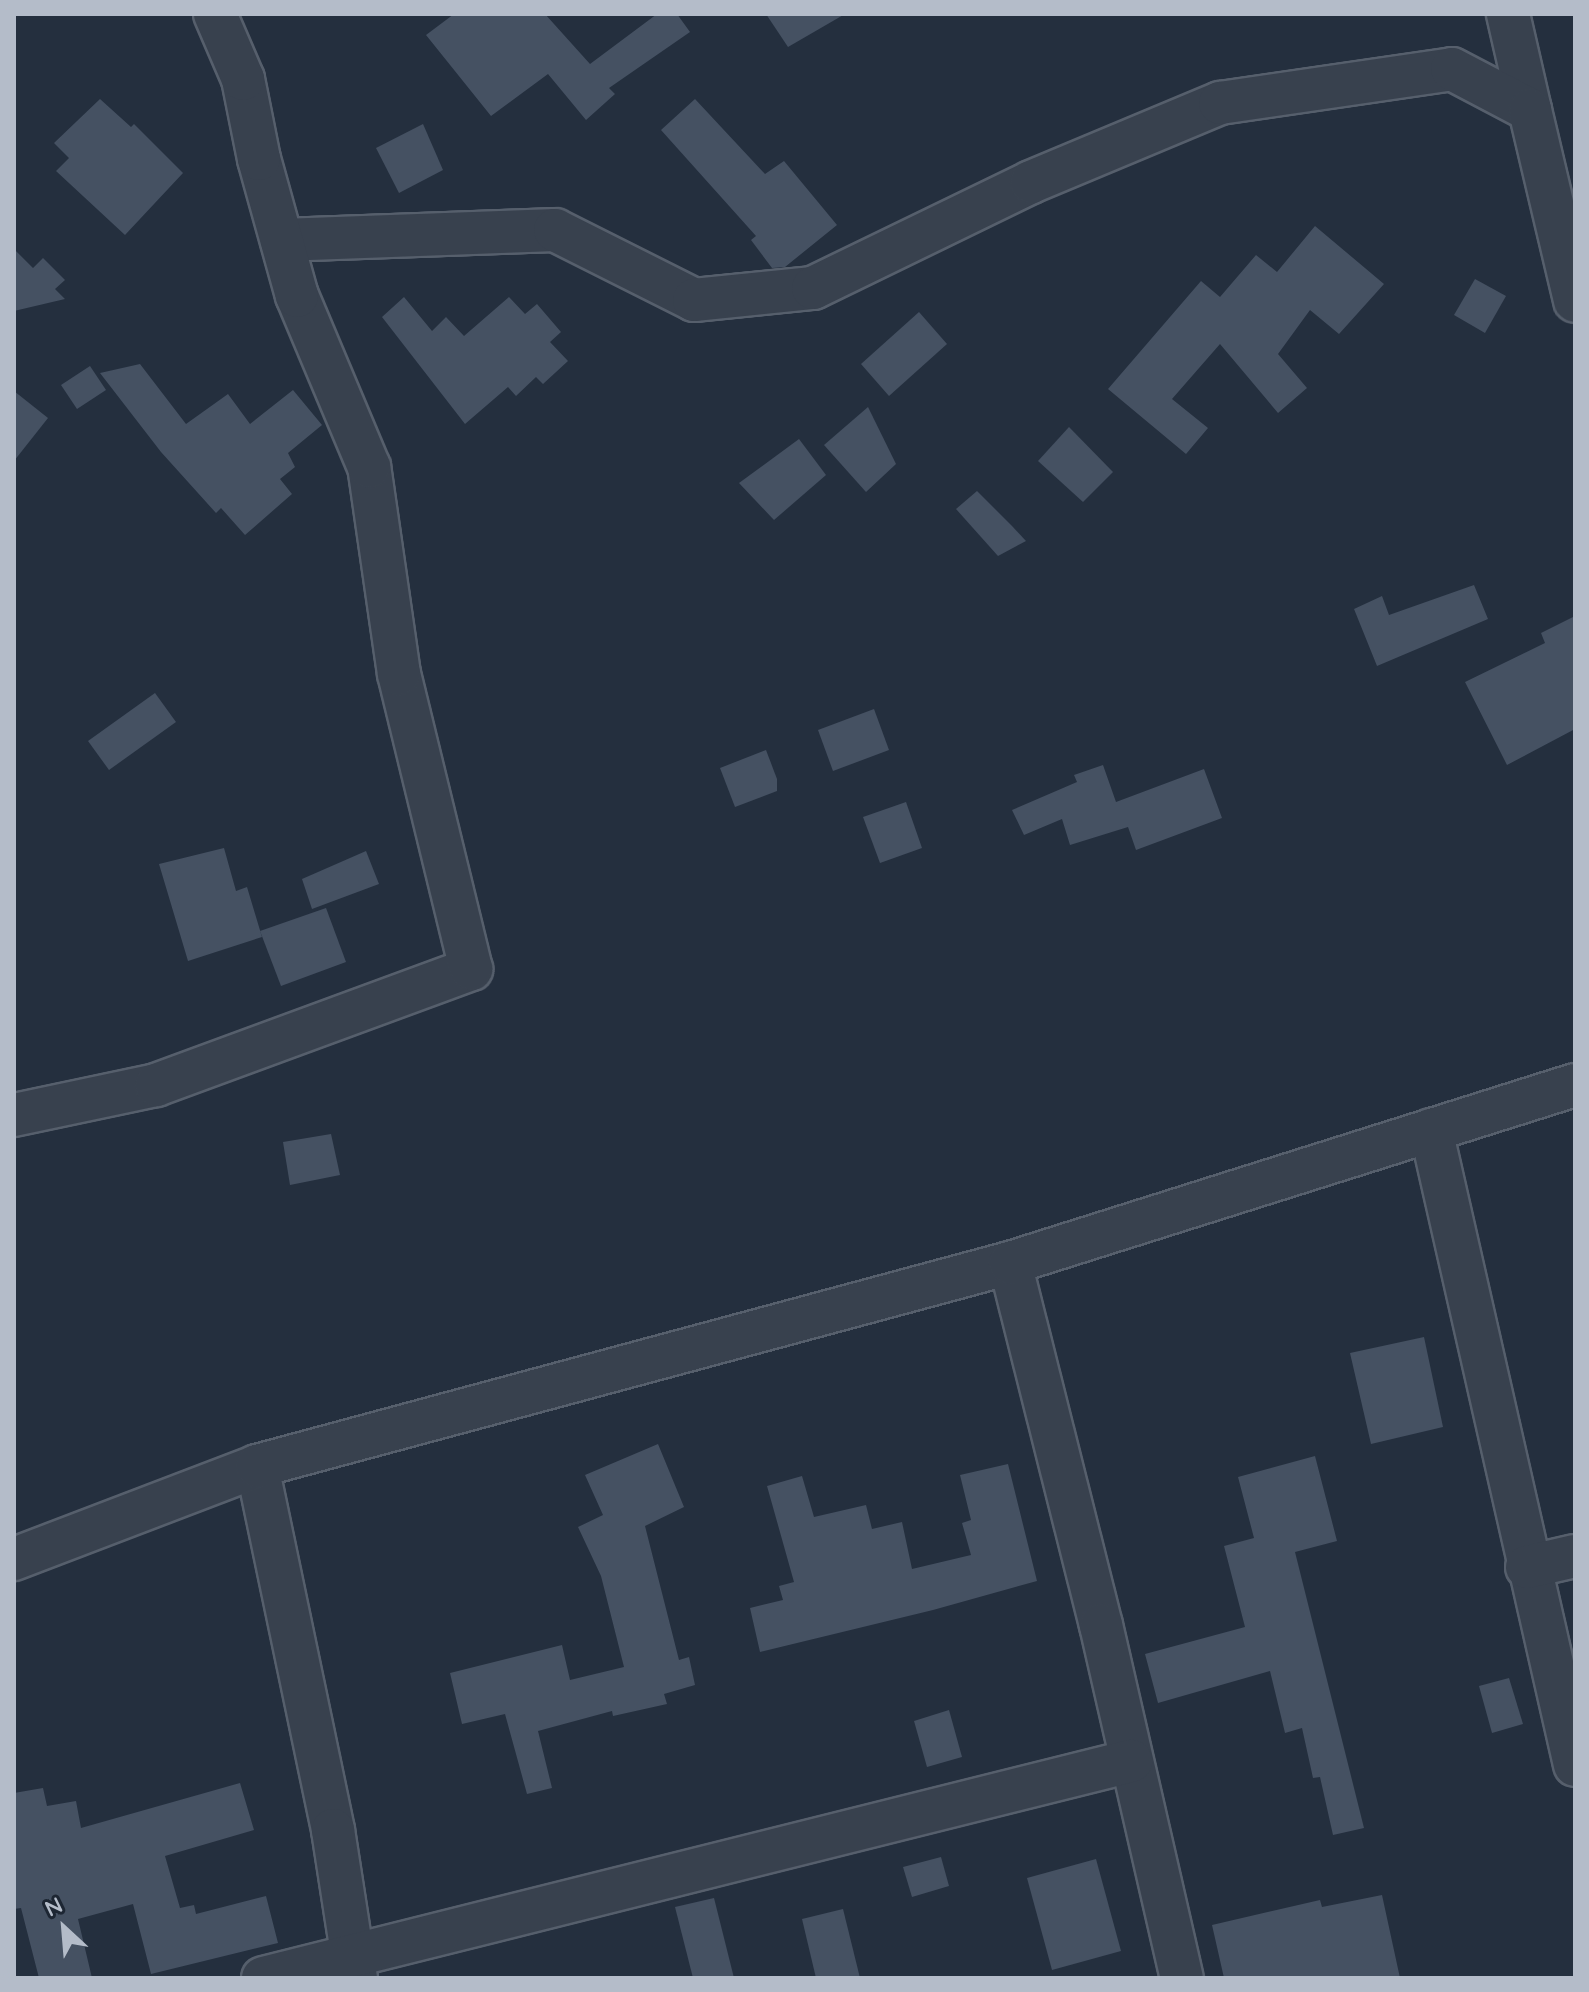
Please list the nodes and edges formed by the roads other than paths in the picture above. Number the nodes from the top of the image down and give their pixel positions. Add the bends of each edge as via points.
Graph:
1 (215, 14) edge
2 (1508, 14) edge
3 (1530, 110) junction
4 (282, 240) junction
5 (1575, 301) edge
6 (1568, 1082) edge
7 (14, 1115) edge
8 (1431, 1130) junction
9 (1010, 1263) junction
10 (257, 1466) junction
11 (1575, 1556) edge
12 (14, 1559) edge
13 (1527, 1567) junction
14 (1131, 1761) junction
15 (1575, 1765) edge
16 (353, 1968) edge
17 (263, 1978) edge
18 (1182, 1978) edge

1 - 4 street via 243,79
2 - 3 street
3 - 4 street via 1452,69 1220,103 1031,182 813,288 694,300 555,230
3 - 5 street
4 - 7 street via 297,296 369,467 399,674 471,969 156,1085
6 - 8 street
8 - 9 street
8 - 13 street via 1510,1465
9 - 10 street
9 - 14 street
10 - 12 street
10 - 16 street via 333,1830
11 - 13 street
13 - 15 street
14 - 16 street
14 - 18 street
16 - 17 street

